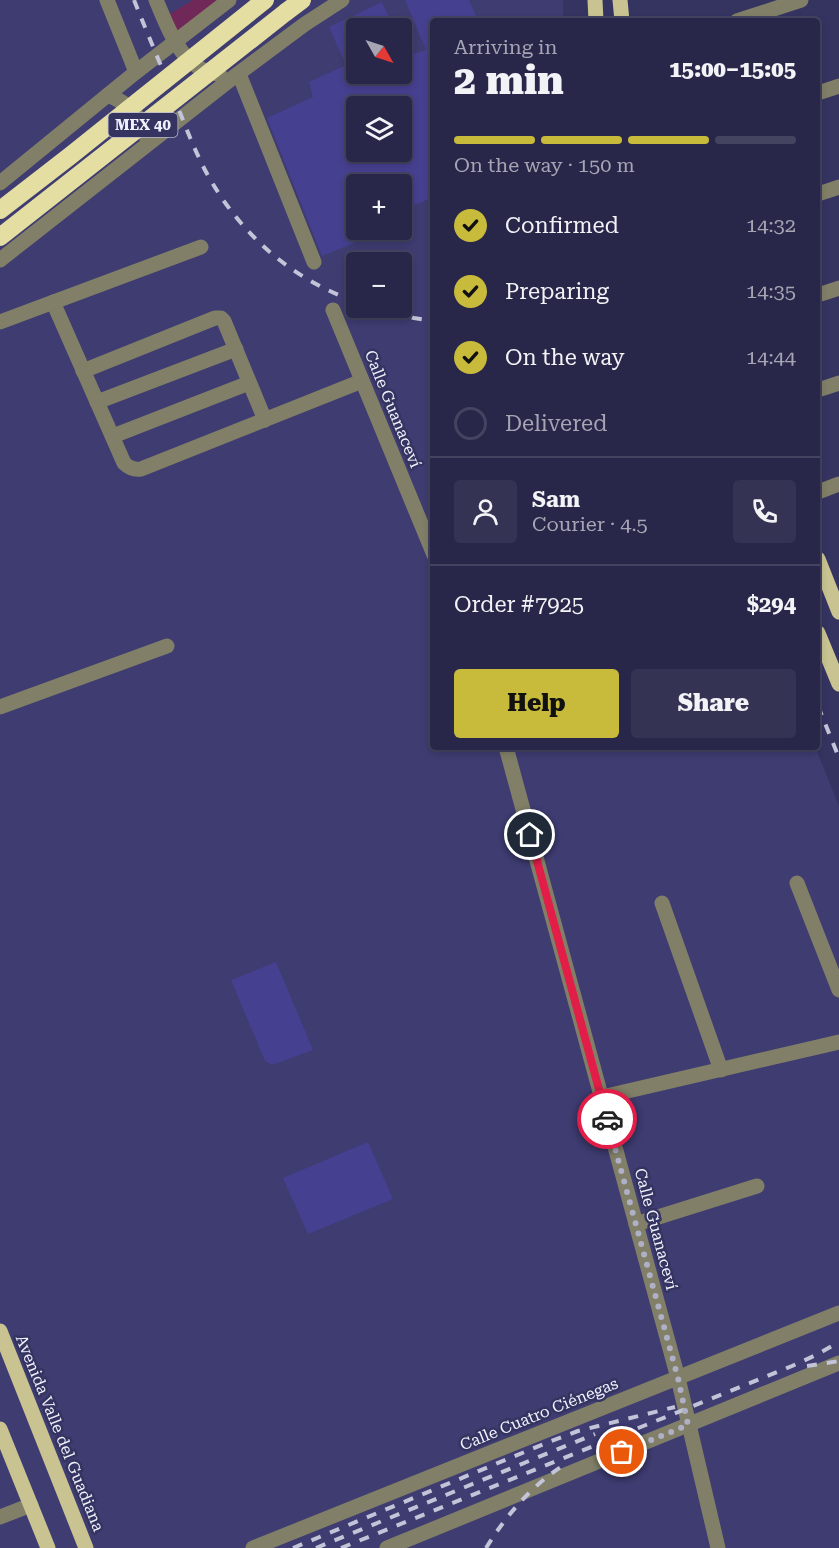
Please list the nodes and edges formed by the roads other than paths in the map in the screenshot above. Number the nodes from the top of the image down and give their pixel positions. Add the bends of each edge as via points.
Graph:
1 (108, 0) edge
2 (156, 0) edge
3 (229, 0) edge
4 (265, 0) edge
5 (302, 0) edge
6 (342, 0) edge
7 (595, 0) edge
8 (620, 0) edge
9 (801, 0) edge
10 (596, 18) edge
11 (622, 18) edge
12 (746, 18) edge
13 (175, 43) junction
14 (136, 72) junction
15 (235, 76) junction
16 (839, 86) edge
17 (820, 92) edge
18 (108, 95) junction
19 (149, 144) junction
20 (0, 183) edge
21 (839, 187) edge
22 (820, 193) edge
23 (0, 210) edge
24 (0, 237) edge
25 (201, 247) dead end
26 (0, 260) edge
27 (314, 261) dead end
28 (839, 288) edge
29 (820, 294) edge
30 (53, 302) junction
31 (333, 310) dead end
32 (0, 322) edge
33 (236, 349) junction
34 (83, 371) junction
35 (362, 381) junction
36 (249, 383) junction
37 (839, 383) edge
38 (820, 389) edge
39 (97, 402) junction
40 (265, 420) junction
41 (112, 436) junction
42 (839, 484) edge
43 (820, 491) edge
44 (430, 545) edge
45 (820, 562) edge
46 (834, 583) edge
47 (839, 612) edge
48 (820, 638) edge
49 (167, 646) dead end
50 (839, 684) edge
51 (0, 707) edge
52 (507, 750) edge
53 (797, 883) dead end
54 (662, 903) dead end
55 (839, 990) edge
56 (839, 1042) edge
57 (722, 1070) junction
58 (602, 1097) junction
59 (757, 1186) dead end
60 (636, 1224) junction
61 (839, 1312) edge
62 (0, 1331) edge
63 (839, 1363) edge
64 (678, 1378) junction
65 (688, 1425) junction
66 (0, 1429) edge
67 (31, 1505) junction
68 (0, 1517) edge
69 (48, 1548) edge
70 (86, 1548) edge
71 (253, 1548) edge
72 (387, 1548) edge
73 (718, 1548) edge

1 - 14 street
2 - 13 street
3 - 13 street
4 - 23 highway, MEX 40, bridge
5 - 24 highway, MEX 40, bridge
6 - 15 street
7 - 10 main road
8 - 11 main road
9 - 12 street
13 - 14 street
13 - 15 street via 201,69
14 - 18 street
15 - 19 street
15 - 27 street
16 - 17 street
18 - 19 street via 135,113
18 - 20 street
19 - 26 street
21 - 22 street
25 - 30 street
28 - 29 street
30 - 32 street
30 - 34 street
31 - 35 street, Calle Guanaceví
33 - 34 street via 224,321 215,318
33 - 36 street
33 - 39 street
34 - 39 street
35 - 40 street
35 - 44 street, Calle Guanaceví
36 - 40 street
36 - 41 street
37 - 38 street
39 - 41 street
40 - 41 street via 141,469 124,463
42 - 43 street
45 - 46 main road
46 - 47 main road
48 - 50 main road
49 - 51 street
52 - 58 street, Calle Guanaceví
53 - 55 street
54 - 57 street
56 - 57 street
57 - 58 street
58 - 60 street, Calle Guanaceví
59 - 60 street
60 - 64 street, Calle Guanaceví
61 - 64 street, Calle Cuatro Ciénegas
62 - 70 main road, Avenida Valle del Guadiana
63 - 65 street
64 - 65 street, Calle Guanaceví
64 - 71 street, Calle Cuatro Ciénegas
65 - 72 street
65 - 73 street, Calle Guanaceví
66 - 67 main road
67 - 68 street
67 - 69 main road

